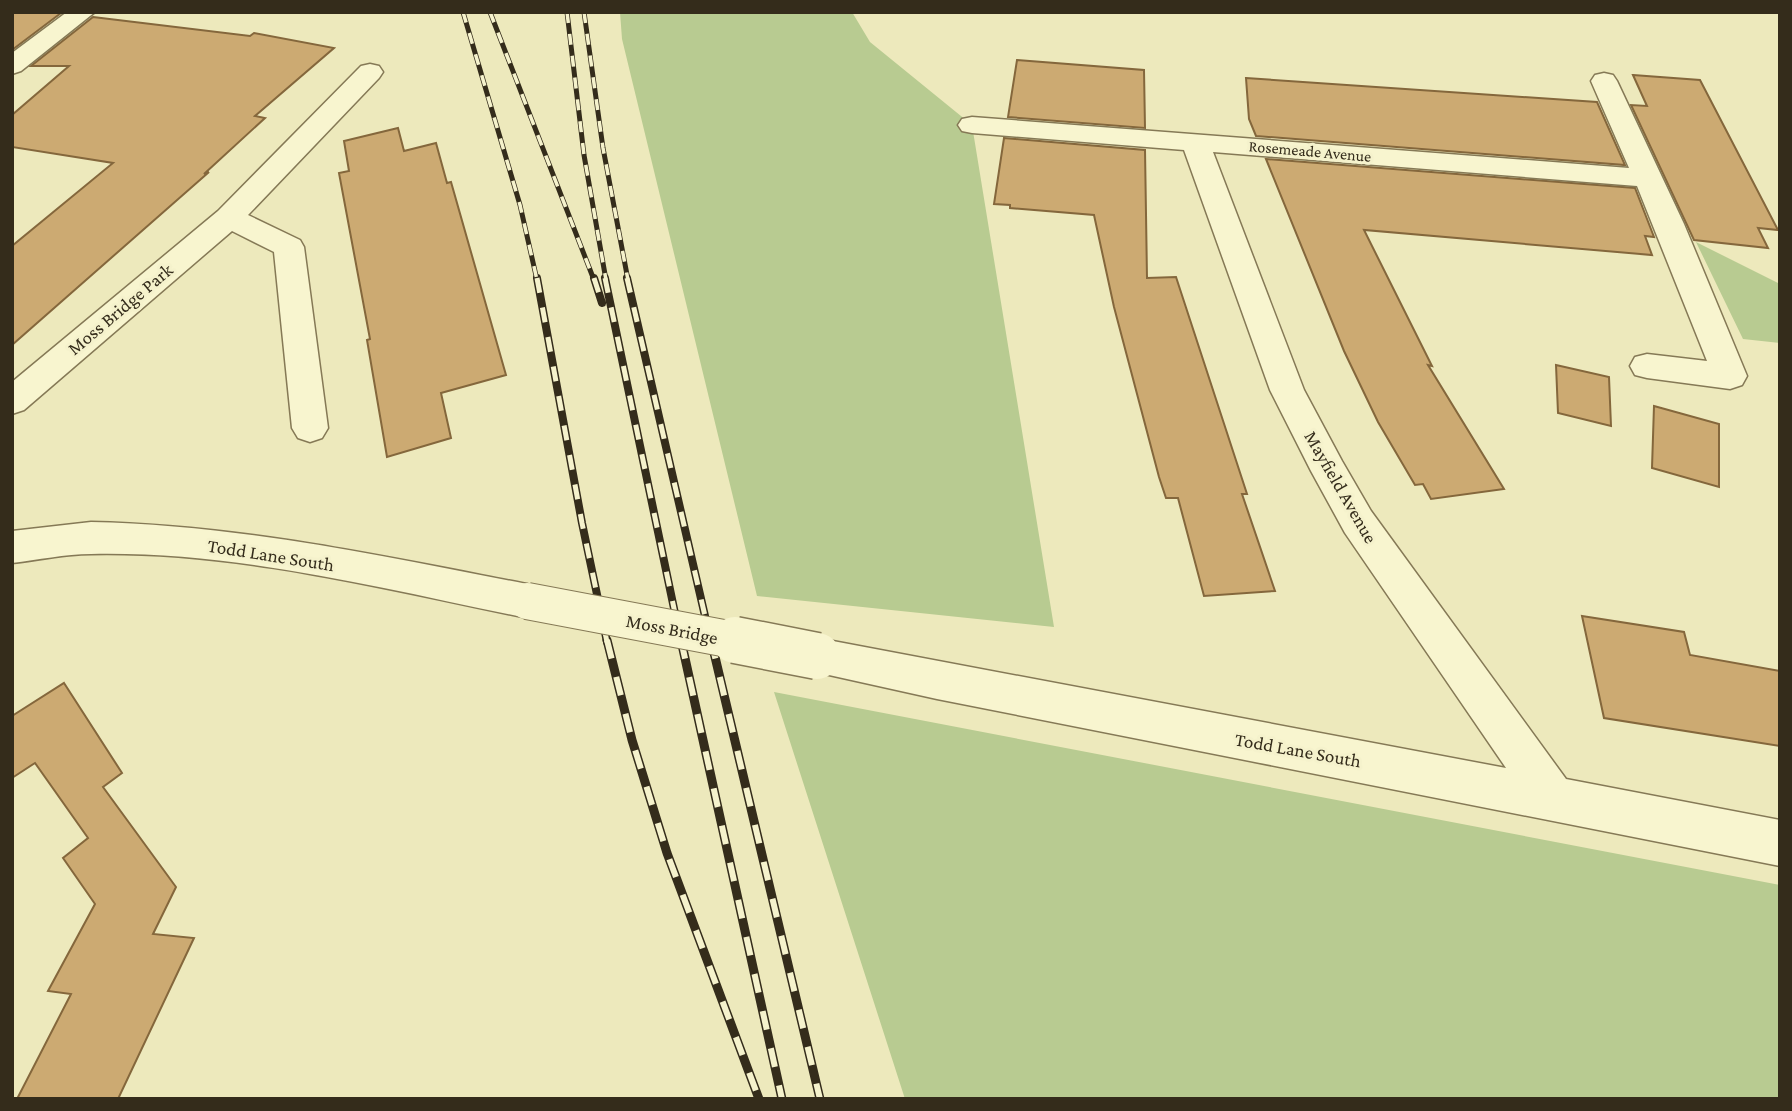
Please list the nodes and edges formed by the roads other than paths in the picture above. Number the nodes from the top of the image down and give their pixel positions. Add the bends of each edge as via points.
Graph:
1 (83, 12) edge
2 (12, 66) edge
3 (370, 72) dead end
4 (1604, 81) dead end
5 (972, 125) dead end
6 (1195, 141) junction
7 (1648, 178) junction
8 (229, 218) junction
9 (1647, 366) dead end
10 (12, 401) edge
11 (310, 428) dead end
12 (12, 547) edge
13 (527, 601) joint
14 (817, 656) joint
15 (1552, 797) junction
16 (1780, 843) edge

1 - 2 street
3 - 8 street, Moss Bridge Park
4 - 7 street
5 - 6 street, Rosemeade Avenue
6 - 7 street, Rosemeade Avenue
6 - 15 street, Mayfield Avenue via 1287,390 1335,481 1358,522
7 - 9 street via 1730,376
8 - 10 street, Moss Bridge Park
8 - 11 street via 289,247
12 - 13 street, Todd Lane South via 89,538 181,541 254,550
13 - 14 street, Moss Bridge, bridge
14 - 15 street, Todd Lane South via 1069,708
15 - 16 street, Todd Lane South

